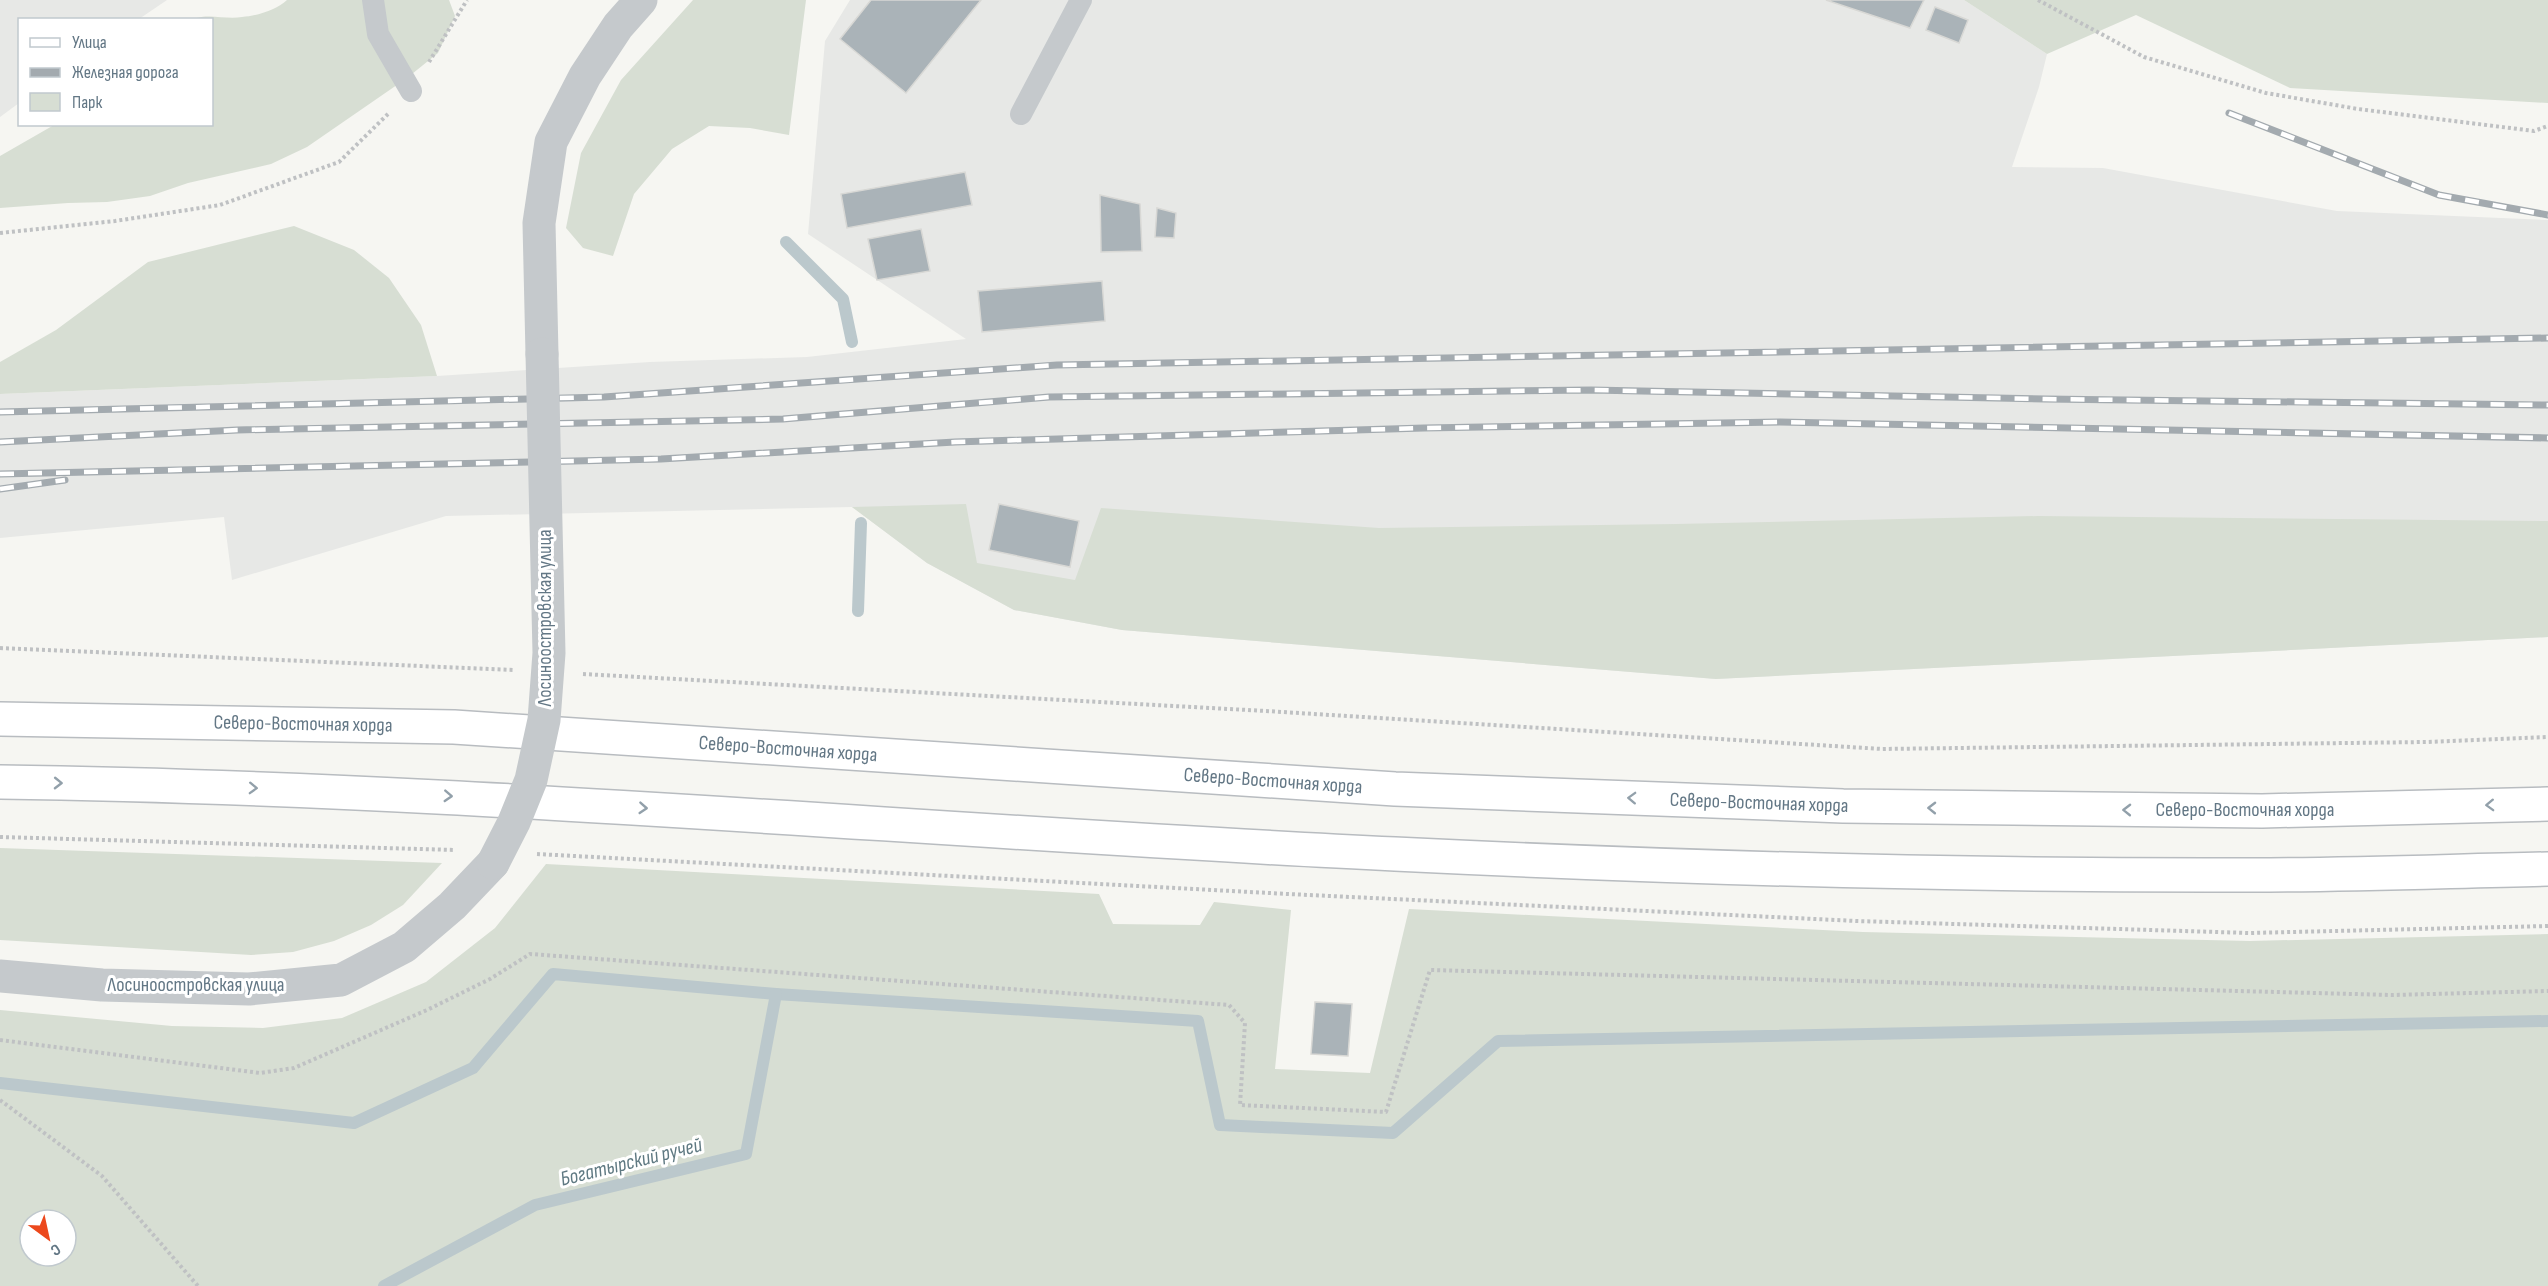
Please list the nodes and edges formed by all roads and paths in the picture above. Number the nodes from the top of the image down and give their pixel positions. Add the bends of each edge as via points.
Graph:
1 (374, 0) edge
2 (467, 0) edge
3 (641, 0) edge
4 (1081, 0) edge
5 (2038, 0) edge
6 (411, 91) junction
7 (1021, 114) dead end
8 (2548, 126) edge
9 (0, 232) edge
10 (0, 648) edge
11 (517, 670) dead end
12 (576, 673) dead end
13 (0, 718) edge
14 (2548, 737) edge
15 (0, 782) edge
16 (2548, 804) edge
17 (0, 837) edge
18 (531, 854) dead end
19 (480, 857) junction
20 (2548, 869) edge
21 (2548, 926) edge
22 (0, 976) edge
23 (2548, 991) edge
24 (0, 1040) edge
25 (0, 1100) edge
26 (198, 1286) edge

1 - 6 lane via 378,34
2 - 6 path
3 - 19 street, Лосиноостровская улица, bridge via 618,26 585,76 551,142 539,223 549,653 544,720 531,780 514,822
4 - 7 lane
5 - 8 path via 2144,57 2266,93 2534,131
6 - 9 path via 339,162 220,205 115,221
10 - 11 path
12 - 14 path via 1882,749
16 -> 13 main road, Северо-Восточная хорда via 2262,811 1843,807 1395,789 454,727
15 -> 20 main road via 449,796 1394,854 1840,870 2256,875
17 - 19 path
18 - 21 path via 1868,921 2249,933
19 - 22 street, Лосиноостровская улица via 452,906 404,947 341,980 249,988 102,985
23 - 24 path via 2392,995 1430,970 1386,1112 1240,1104 1245,1023 1229,1005 530,954 427,1010 294,1068 260,1072
25 - 26 path via 102,1176

